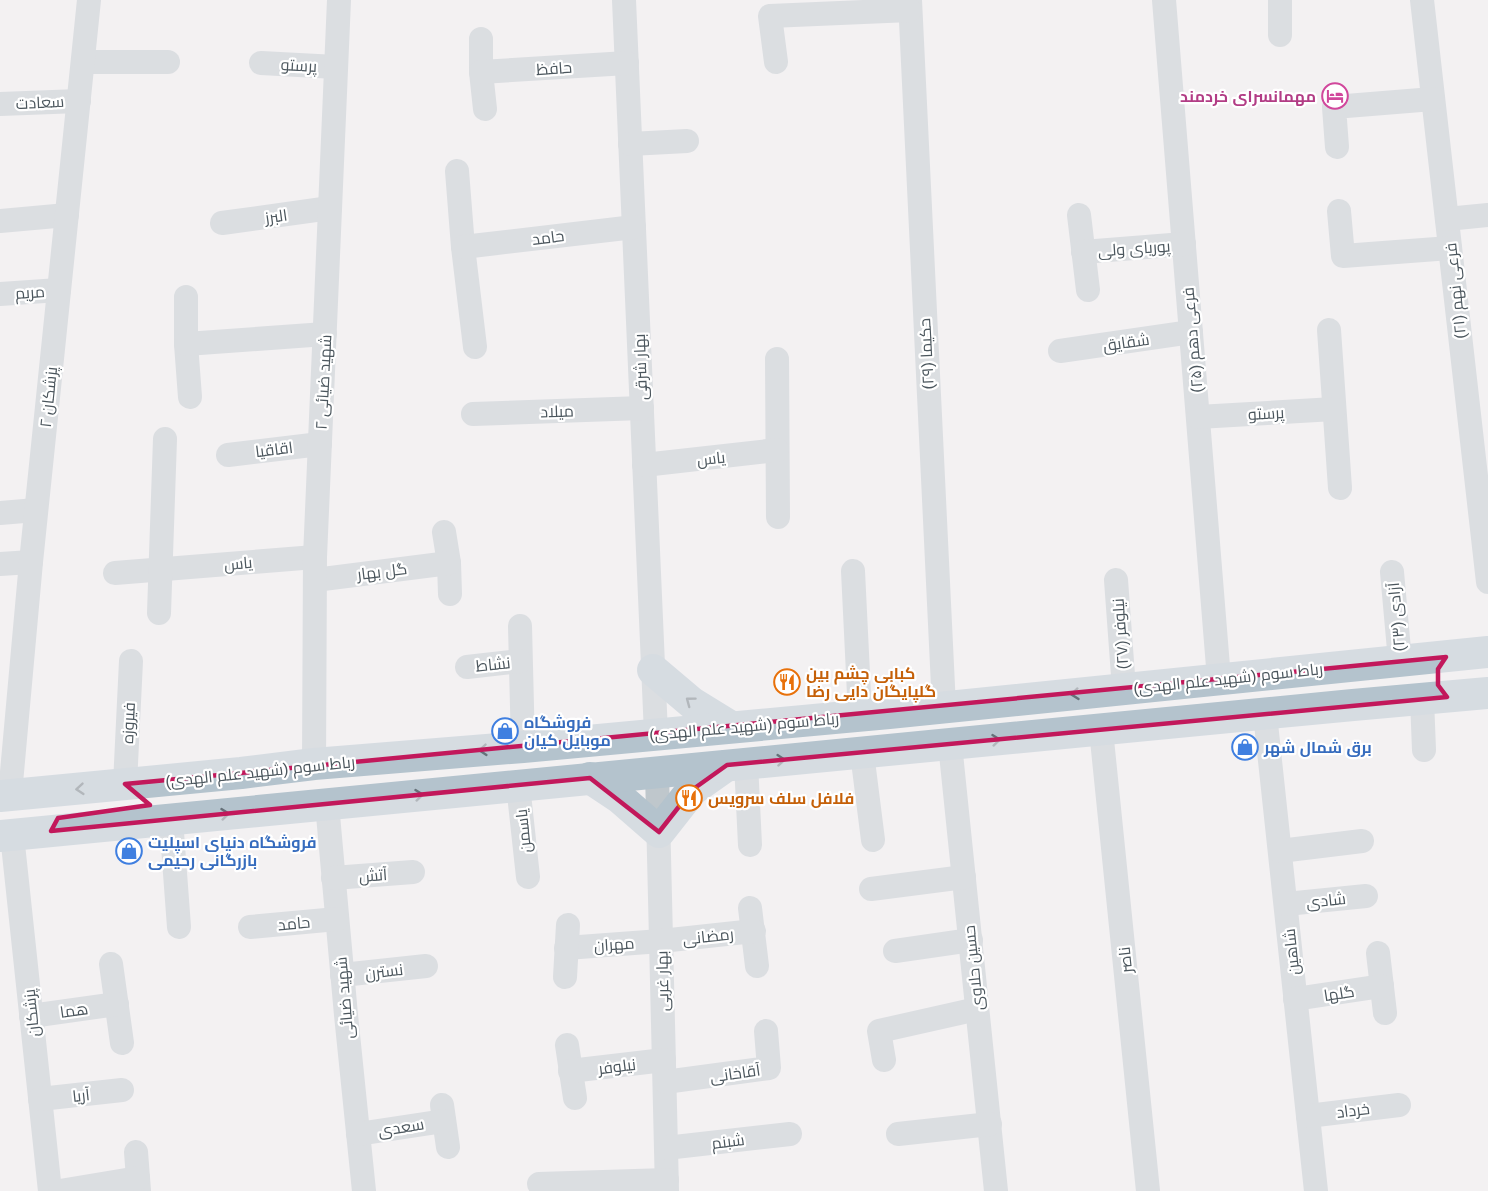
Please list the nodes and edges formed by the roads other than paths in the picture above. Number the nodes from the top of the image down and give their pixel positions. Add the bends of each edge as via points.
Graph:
1 (89, 0) edge
2 (339, 0) edge
3 (624, 0) edge
4 (1164, 0) edge
5 (1422, 0) edge
6 (1287, 1) edge
7 (910, 5) edge
8 (1280, 35) dead end
9 (481, 39) dead end
10 (83, 62) junction
11 (168, 62) dead end
12 (776, 62) dead end
13 (261, 63) dead end
14 (627, 63) junction
15 (336, 67) junction
16 (481, 72) junction
17 (1433, 99) junction
18 (79, 101) junction
19 (0, 104) edge
20 (485, 109) dead end
21 (687, 141) dead end
22 (630, 144) junction
23 (1337, 147) dead end
24 (457, 171) dead end
25 (330, 208) junction
26 (1338, 211) dead end
27 (67, 214) junction
28 (1079, 215) dead end
29 (1488, 215) edge
30 (1447, 219) junction
31 (0, 221) edge
32 (222, 223) dead end
33 (634, 227) junction
34 (1184, 244) junction
35 (463, 247) junction
36 (1450, 248) junction
37 (1083, 252) junction
38 (59, 290) junction
39 (1088, 290) dead end
40 (0, 294) edge
41 (186, 297) dead end
42 (1329, 330) dead end
43 (1191, 332) junction
44 (325, 334) junction
45 (186, 344) junction
46 (475, 347) dead end
47 (1060, 351) dead end
48 (777, 358) dead end
49 (190, 397) dead end
50 (642, 408) junction
51 (1334, 409) junction
52 (473, 414) dead end
53 (1198, 417) junction
54 (165, 439) dead end
55 (320, 444) junction
56 (777, 450) junction
57 (228, 454) dead end
58 (644, 465) junction
59 (1340, 488) dead end
60 (36, 510) junction
61 (0, 513) edge
62 (778, 517) dead end
63 (444, 532) dead end
64 (31, 562) junction
65 (449, 563) junction
66 (0, 564) edge
67 (315, 568) junction
68 (162, 569) junction
69 (853, 571) dead end
70 (1392, 572) dead end
71 (115, 573) dead end
72 (1116, 580) dead end
73 (1488, 582) edge
74 (450, 594) dead end
75 (159, 612) dead end
76 (520, 626) dead end
77 (1488, 652) edge
78 (1446, 657) junction
79 (131, 661) dead end
80 (519, 661) junction
81 (1400, 661) junction
82 (1353, 666) junction
83 (467, 667) dead end
84 (653, 670) junction
85 (1219, 680) junction
86 (1124, 689) junction
87 (1488, 693) edge
88 (1435, 698) junction
89 (1353, 705) junction
90 (944, 707) junction
91 (1265, 714) junction
92 (860, 715) junction
93 (731, 727) junction
94 (1101, 730) junction
95 (656, 734) junction
96 (950, 744) junction
97 (523, 747) junction
98 (1424, 750) dead end
99 (862, 753) junction
100 (314, 764) junction
101 (737, 764) junction
102 (657, 772) junction
103 (241, 773) junction
104 (590, 778) junction
105 (125, 784) junction
106 (518, 785) junction
107 (5, 795) edge
108 (327, 804) junction
109 (182, 818) junction
110 (51, 831) junction
111 (659, 832) junction
112 (6, 836) edge
113 (873, 840) dead end
114 (1362, 841) dead end
115 (750, 845) dead end
116 (1280, 851) junction
117 (412, 872) dead end
118 (528, 877) dead end
119 (964, 877) junction
120 (333, 878) junction
121 (871, 889) dead end
122 (1366, 896) dead end
123 (1286, 904) junction
124 (337, 919) junction
125 (179, 927) dead end
126 (250, 927) dead end
127 (971, 940) junction
128 (661, 941) junction
129 (895, 951) dead end
130 (1378, 954) dead end
131 (111, 964) dead end
132 (426, 966) dead end
133 (757, 966) dead end
134 (342, 975) junction
135 (565, 977) dead end
136 (1382, 986) junction
137 (1295, 999) junction
138 (117, 1004) junction
139 (978, 1009) junction
140 (1385, 1013) dead end
141 (31, 1016) junction
142 (766, 1031) dead end
143 (122, 1043) dead end
144 (567, 1045) dead end
145 (884, 1060) dead end
146 (570, 1071) junction
147 (664, 1071) junction
148 (122, 1090) dead end
149 (575, 1098) dead end
150 (40, 1099) junction
151 (1399, 1105) dead end
152 (1308, 1116) junction
153 (990, 1124) junction
154 (358, 1134) junction
155 (790, 1134) dead end
156 (898, 1134) dead end
157 (448, 1147) dead end
158 (666, 1148) junction
159 (136, 1152) dead end
160 (539, 1184) dead end
161 (138, 1185) edge
162 (667, 1185) edge
163 (579, 1187) edge
164 (50, 1191) edge
165 (60, 1191) edge
166 (362, 1191) edge
167 (996, 1191) edge
168 (1148, 1191) edge
169 (1316, 1191) edge

1 - 10 street, پزشکان ۲
2 - 15 street, شهید ضیائی ۲
3 - 14 street, بهار شرقی
4 - 34 street, فرعی دهم (۲۵)
5 - 17 street, فرعی نهم (۲۱)
6 - 8 street
7 - 12 street via 770,16
7 - 90 street, حکیما (۲۹)
9 - 16 street
10 - 11 street
10 - 18 street, پزشکان ۲
13 - 15 street, پرستو
14 - 16 street, حافظ
14 - 22 street, بهار شرقی
15 - 25 street, شهید ضیائی ۲
16 - 20 street
17 - 23 street via 1334,107
17 - 30 street, فرعی نهم (۲۱)
18 - 19 street, سعادت
18 - 27 street, پزشکان ۲
21 - 22 street
22 - 33 street, بهار شرقی
24 - 35 street
25 - 32 street, البرز
25 - 44 street, شهید ضیائی ۲
26 - 36 street via 1343,256
27 - 31 street
27 - 38 street, پزشکان ۲
28 - 37 street, پوریای ولی
29 - 30 street
30 - 36 street, فرعی نهم (۲۱)
33 - 35 street, حامد
33 - 50 street, بهار شرقی
34 - 37 street, پوریای ولی
34 - 43 street, فرعی دهم (۲۵)
35 - 46 street
36 - 73 street, فرعی نهم (۲۱)
37 - 39 street, پوریای ولی
38 - 40 street, مریم
38 - 60 street, پزشکان ۲
41 - 45 street
42 - 51 street
43 - 47 street, شقایق
43 - 53 street, فرعی دهم (۲۵)
44 - 45 street
44 - 55 street, شهید ضیائی ۲
45 - 49 street
48 - 56 street
50 - 52 street, میلاد
50 - 58 street, بهار شرقی
51 - 53 street, پرستو
51 - 59 street
53 - 85 street, فرعی دهم (۲۵)
54 - 68 street
55 - 57 street, اقاقیا
55 - 67 street, شهید ضیائی ۲
56 - 58 street, یاس
56 - 62 street
58 - 84 street, بهار شرقی
60 - 61 street
60 - 64 street, پزشکان ۲
63 - 65 street
64 - 66 street
64 - 107 street, پزشکان ۲
65 - 67 street, گل بهار
65 - 74 street
67 - 68 street, یاس
67 - 100 street, شهید ضیائی ۲
68 - 71 street, یاس
68 - 75 street
69 - 92 street
70 - 81 street, آزادی (۲۳)
72 - 86 street, نیلوفر (۲۷)
76 - 80 street, نشاط
77 - 78 main road, رباط سوم (شهید علم الهدی)
78 - 81 main road, رباط سوم (شهید علم الهدی)
78 - 88 main road via 1438,669
79 - 105 street, فیروزه
80 - 83 street, نشاط
80 - 97 street, نشاط
81 - 82 main road, رباط سوم (شهید علم الهدی)
82 - 85 main road, رباط سوم (شهید علم الهدی)
82 - 89 main road via 1365,677 1365,694
93 -> 84 main road via 692,703
84 - 95 street, بهار شرقی
85 - 86 main road, رباط سوم (شهید علم الهدی)
86 -> 90 main road, رباط سوم (شهید علم الهدی)
87 - 88 main road
88 - 89 main road
88 - 98 street
89 - 91 main road
90 - 92 main road, رباط سوم (شهید علم الهدی)
91 - 94 main road
91 - 116 street, شاهین
92 - 93 main road, رباط سوم (شهید علم الهدی)
93 - 95 main road, رباط سوم (شهید علم الهدی)
96 -> 94 main road
94 - 168 street, ناصر
95 - 97 main road, رباط سوم (شهید علم الهدی)
95 - 102 main road
96 - 99 main road
96 - 119 street, حسین حلاوی
97 -> 100 main road, رباط سوم (شهید علم الهدی)
101 -> 99 main road
99 - 113 street
100 - 103 main road, رباط سوم (شهید علم الهدی)
101 - 102 main road
101 - 111 main road via 692,790
101 - 115 street
102 - 104 main road
102 - 111 street, بهار غربی
103 - 105 main road, رباط سوم (شهید علم الهدی)
103 - 109 main road via 201,789 190,799
104 - 106 main road
104 - 111 main road
105 -> 107 main road, رباط سوم (شهید علم الهدی)
105 - 110 main road via 138,795 140,808 58,818
108 -> 106 main road
106 - 118 street, یاسمن
109 -> 108 main road
108 - 120 street, شهید ضیائی
109 - 110 main road
109 - 125 street
110 - 112 main road
111 - 128 street, بهار غربی
112 - 141 street, پزشکان
114 - 116 street
116 - 123 street, شاهین
117 - 120 street, آتش
119 - 121 street
119 - 127 street, حسین حلاوی
120 - 124 street, شهید ضیائی
122 - 123 street, شادی
123 - 137 street, شاهین
124 - 126 street, حامد
124 - 134 street, شهید ضیائی
127 - 129 street
127 - 139 street, حسین حلاوی
128 - 133 street, رمضانی via 752,920
128 - 135 street, مهران via 567,937
128 - 147 street, بهار غربی
130 - 136 street
131 - 138 street
132 - 134 street, نسترن
134 - 154 street, شهید ضیائی
136 - 137 street, گلها
136 - 140 street
137 - 152 street, شاهین
138 - 141 street, هما
138 - 143 street
139 - 145 street via 879,1031
139 - 153 street, حسین حلاوی
141 - 150 street, پزشکان
142 - 147 street, آقاخانی via 769,1068
144 - 146 street
146 - 147 street, نیلوفر
146 - 149 street
147 - 158 street, بهار غربی
148 - 150 street, آریا
150 - 164 street, پزشکان
151 - 152 street, خرداد
152 - 169 street, شاهین
153 - 156 street
153 - 167 street, حسین حلاوی
154 - 157 street, سعدی via 443,1113
154 - 166 street, شهید ضیائی
155 - 158 street, شبنم
158 - 162 street, بهار غربی
159 - 161 street
160 - 163 street
161 - 165 street
162 - 163 street

